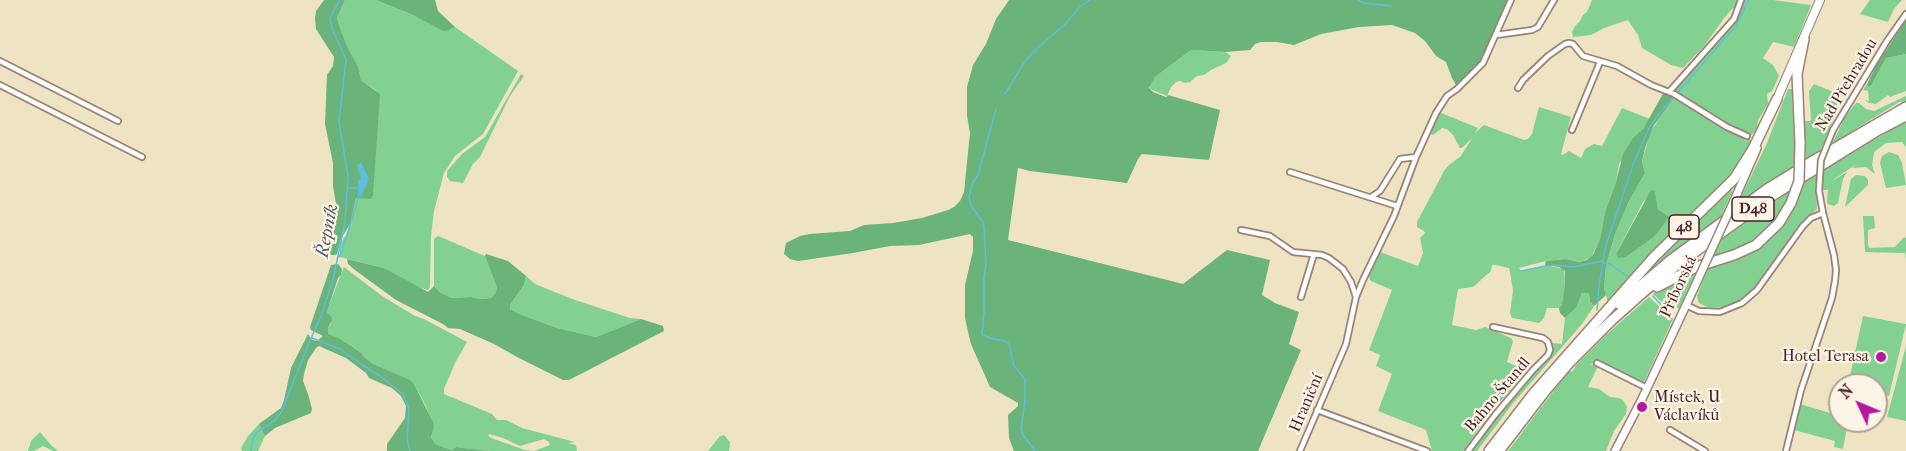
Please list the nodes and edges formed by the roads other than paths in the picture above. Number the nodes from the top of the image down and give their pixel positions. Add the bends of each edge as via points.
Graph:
1 (1511, 0) edge
2 (1554, 0) edge
3 (1741, 0) edge
4 (1815, 0) edge
5 (1820, 0) edge
6 (1906, 14) edge
7 (1496, 35) junction
8 (1804, 39) junction
9 (0, 61) edge
10 (1600, 62) junction
11 (0, 85) edge
12 (1518, 88) dead end
13 (1673, 94) junction
14 (1777, 99) junction
15 (1906, 107) edge
16 (1906, 116) edge
17 (118, 121) dead end
18 (1572, 130) dead end
19 (1746, 136) dead end
20 (142, 157) dead end
21 (1416, 157) junction
22 (1290, 172) dead end
23 (1371, 197) junction
24 (1397, 206) junction
25 (1822, 213) junction
26 (1241, 230) dead end
27 (1314, 254) junction
28 (1301, 297) dead end
29 (1356, 297) junction
30 (1686, 305) junction
31 (1611, 321) junction
32 (1493, 327) dead end
33 (1576, 345) junction
34 (1597, 363) dead end
35 (1647, 388) junction
36 (1317, 410) junction
37 (1670, 430) dead end
38 (1300, 451) edge
39 (1427, 451) edge
40 (1468, 451) edge
41 (1489, 451) edge
42 (1499, 451) edge
43 (1615, 451) edge
44 (1705, 451) edge
45 (1786, 451) edge

1 - 7 street, Hraniční
2 - 7 street via 1538,27
3 - 13 street via 1734,19
4 - 14 main road, Příborská / 48
5 - 8 main road, Příborská / 48
6 - 25 street, Nad Přehradou, bridge via 1833,130 1821,160
7 - 21 street, Hraniční via 1483,63 1447,96
8 - 14 main road, Příborská / 48
8 - 31 highway, bridge via 1797,74 1798,181 1779,224 1756,245 1679,275
9 - 17 street
10 - 12 street via 1565,44
10 - 13 street via 1617,66
10 - 18 street
11 - 20 street
13 - 19 street
14 - 30 main road, Příborská, bridge
14 - 33 highway, 48 via 1734,179 1668,242
15 - 33 highway, D48 via 1806,165 1734,213 1643,283
16 - 31 highway, D48 via 1772,196 1677,265
21 - 23 street via 1400,159 1380,191
21 - 24 street, Hraniční
22 - 23 street
23 - 24 street
24 - 29 street, Hraniční
25 - 30 street via 1803,226 1757,290 1742,303 1720,312 1699,311
25 - 45 street, Nad Přehradou via 1834,255 1835,281
26 - 27 street via 1270,236 1293,252
27 - 28 street
27 - 29 street via 1329,258 1343,269
29 - 36 street, Hraniční via 1346,344
30 - 35 main road, Příborská
31 - 42 highway, D48 via 1546,390
32 - 40 street, Bahno-Štandl via 1543,338 1550,350
33 - 41 highway, D48
34 - 35 street
35 - 43 main road, Příborská
36 - 38 street, Hraniční
36 - 39 street
37 - 44 street

